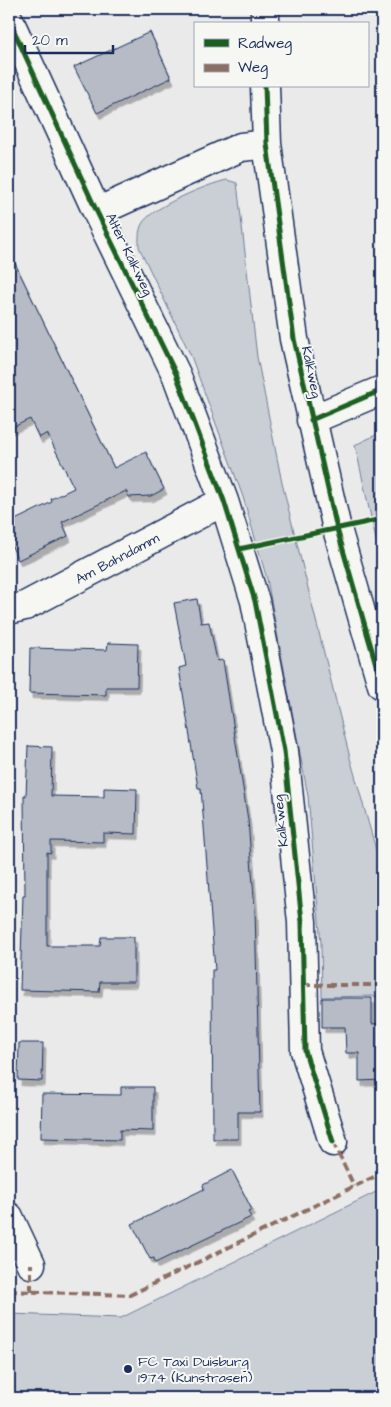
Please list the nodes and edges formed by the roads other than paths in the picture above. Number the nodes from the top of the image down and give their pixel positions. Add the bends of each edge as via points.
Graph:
1 (265, 9) edge
2 (265, 22) edge
3 (12, 37) edge
4 (265, 88) edge
5 (267, 144) junction
6 (96, 212) junction
7 (382, 390) edge
8 (311, 420) junction
9 (224, 501) junction
10 (9, 610) edge
11 (382, 685) edge
12 (333, 1142) dead end
13 (9, 1217) edge
14 (31, 1264) dead end

1 - 2 street
3 - 6 street, Alter Kalkweg
4 - 5 street, Kalkweg
5 - 6 street, Alter Kalkweg via 241,147
5 - 8 street, Kalkweg via 294,339
6 - 9 street, Alter Kalkweg via 176,374
7 - 8 street
8 - 11 street, Kalkweg via 337,529
9 - 10 street, Am Bahndamm via 25,606
9 - 12 street, Kalkweg via 255,601 284,751 302,922 305,1050
13 - 14 street

